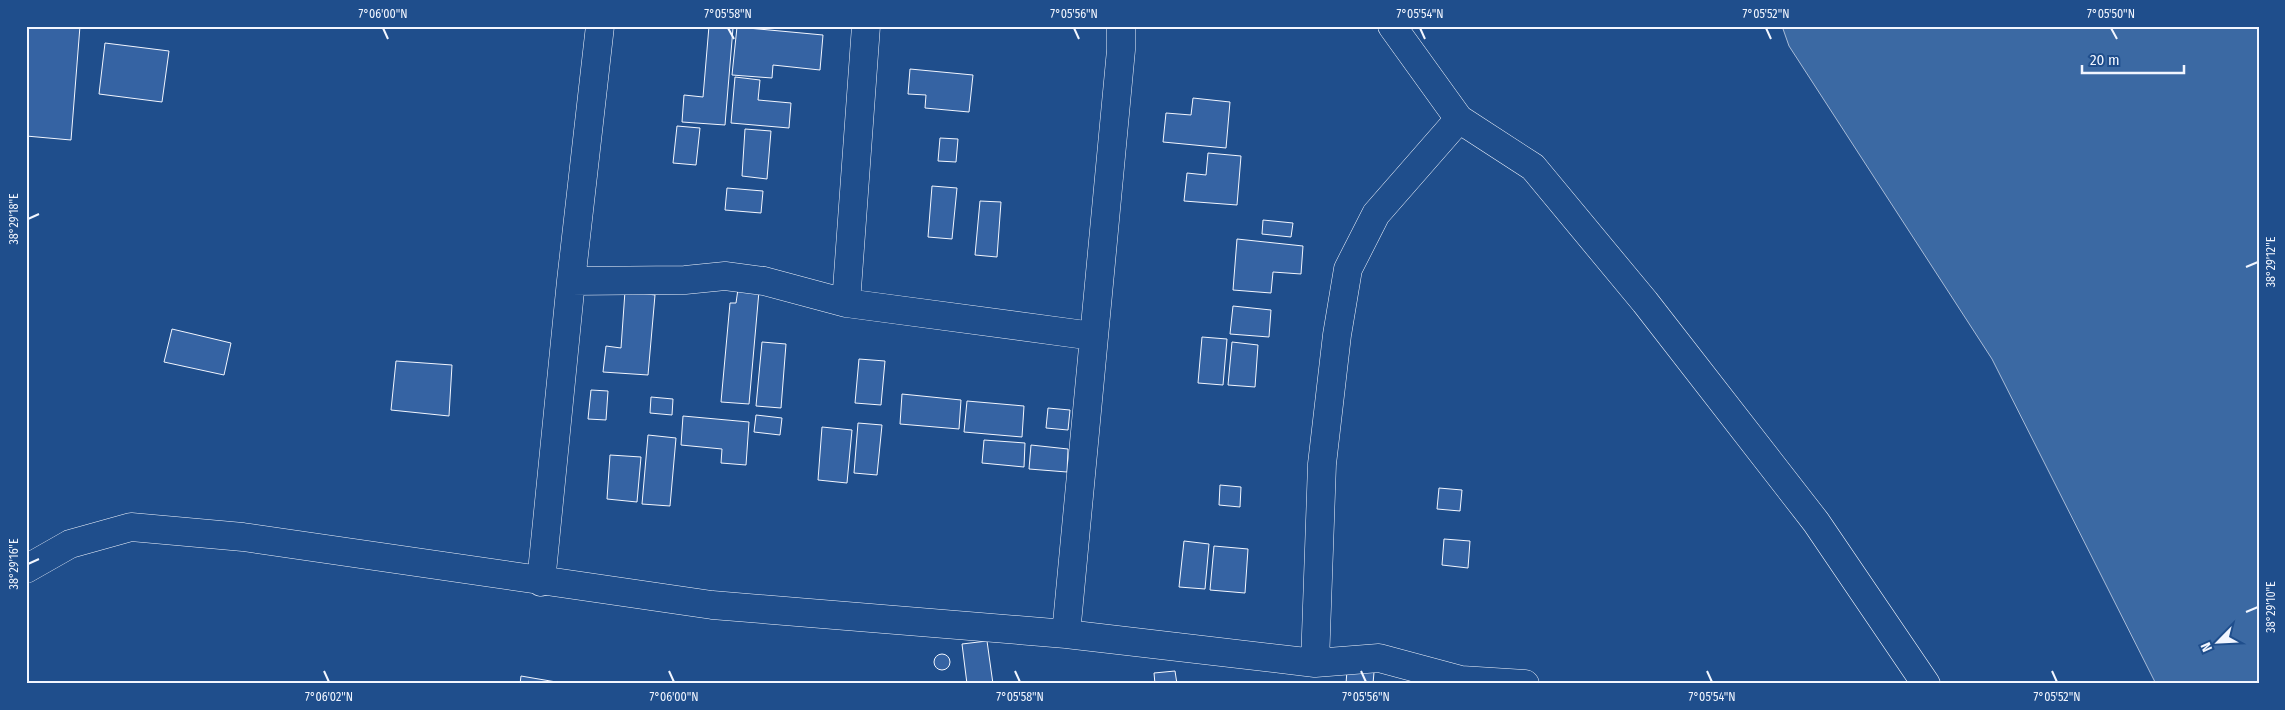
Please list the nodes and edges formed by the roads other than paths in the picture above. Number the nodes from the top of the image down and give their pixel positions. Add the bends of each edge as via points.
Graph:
1 (600, 26) edge
2 (866, 26) edge
3 (1122, 26) edge
4 (1392, 26) edge
5 (1459, 119) junction
6 (571, 281) junction
7 (846, 303) junction
8 (1093, 336) junction
9 (26, 569) edge
10 (541, 582) junction
11 (1066, 634) junction
12 (1315, 662) junction
13 (1461, 682) edge
14 (1525, 684) edge
15 (1926, 684) edge

1 - 6 street
2 - 7 street
3 - 8 street
4 - 5 street
5 - 12 street via 1376,214 1348,269 1322,464
5 - 15 street via 1533,167 1645,302 1816,522
6 - 7 street via 685,280 725,276 764,281
6 - 10 street
7 - 8 street
8 - 11 street
9 - 10 street via 70,544 131,527 243,537
10 - 11 street via 712,606
11 - 12 street
12 - 13 street via 1379,658
13 - 14 street

